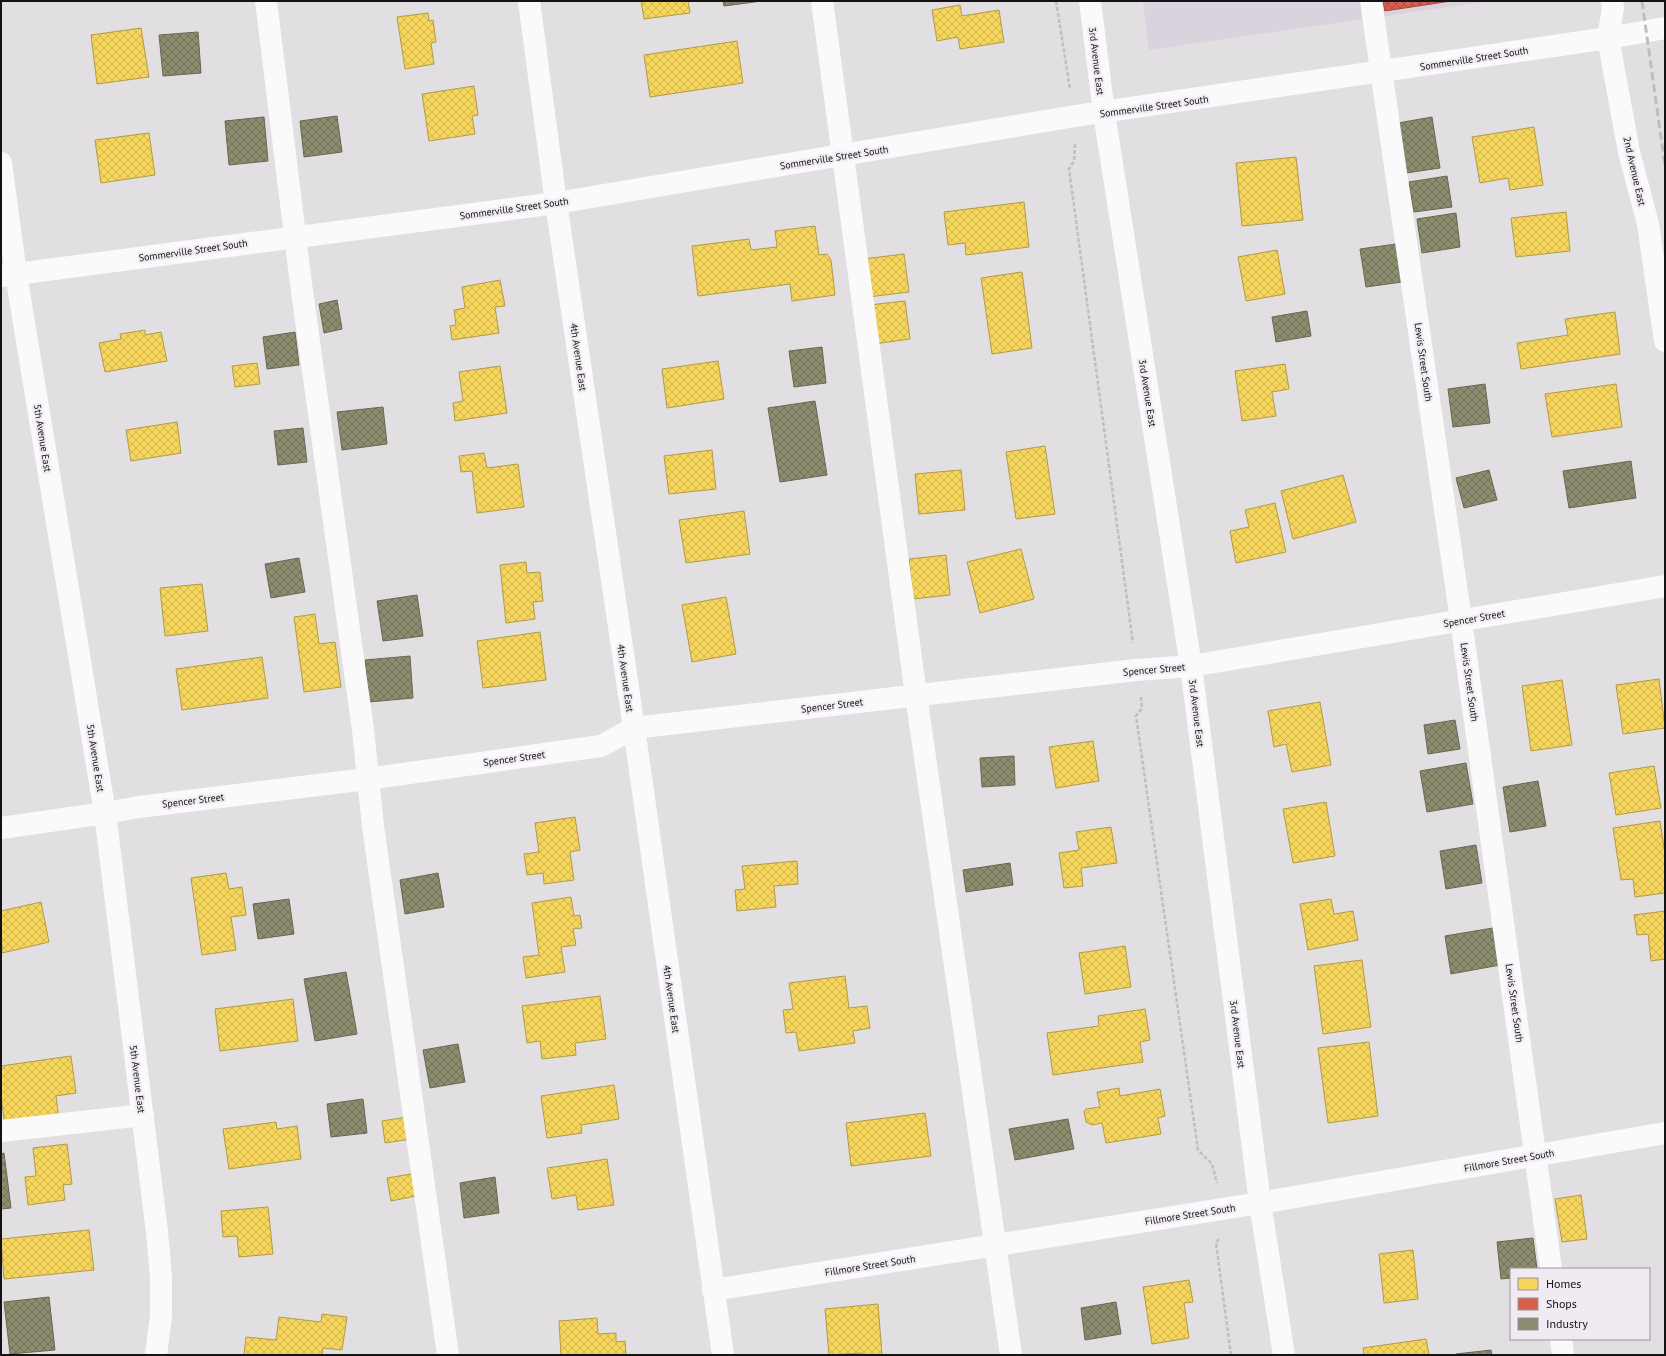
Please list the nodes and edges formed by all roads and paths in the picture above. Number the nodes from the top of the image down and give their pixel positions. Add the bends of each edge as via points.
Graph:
1 (266, 1) edge
2 (529, 1) edge
3 (822, 1) edge
4 (1090, 1) edge
5 (1371, 1) edge
6 (1612, 1) edge
7 (1665, 28) edge
8 (1608, 38) junction
9 (1381, 72) junction
10 (1104, 113) junction
11 (843, 155) junction
12 (1, 163) edge
13 (556, 203) junction
14 (294, 237) junction
15 (8, 275) edge
16 (1665, 341) edge
17 (1665, 586) edge
18 (1461, 620) junction
19 (1191, 666) junction
20 (916, 695) junction
21 (634, 728) junction
22 (368, 779) junction
23 (104, 813) junction
24 (1, 828) edge
25 (143, 1115) junction
26 (1, 1131) edge
27 (1665, 1133) edge
28 (1536, 1156) junction
29 (1260, 1203) junction
30 (996, 1245) junction
31 (1551, 1268) edge
32 (713, 1290) junction
33 (1561, 1340) edge
34 (156, 1355) edge
35 (448, 1355) edge
36 (723, 1355) edge
37 (1011, 1355) edge
38 (1284, 1355) edge
39 (1563, 1355) edge

1 - 14 street
2 - 13 street, 4th Avenue East
3 - 11 street
4 - 10 street, 3rd Avenue East
5 - 9 street, Lewis Street South
6 - 8 street, 2nd Avenue East
7 - 8 street, Sommerville Street South
8 - 9 street, Sommerville Street South
8 - 16 street, 2nd Avenue East via 1629,152 1648,224
9 - 10 street, Sommerville Street South
9 - 18 street, Lewis Street South
10 - 11 street, Sommerville Street South
10 - 19 street, 3rd Avenue East
11 - 13 street, Sommerville Street South
11 - 20 street
12 - 15 street, 5th Avenue East
13 - 14 street, Sommerville Street South
13 - 21 street, 4th Avenue East
14 - 15 street, Sommerville Street South
14 - 22 street
15 - 23 street, 5th Avenue East
17 - 18 street, Spencer Street
18 - 19 street, Spencer Street
18 - 28 street, Lewis Street South
19 - 20 street, Spencer Street
19 - 29 street, 3rd Avenue East
20 - 21 street, Spencer Street
20 - 30 street
21 - 22 street, Spencer Street via 601,746
21 - 32 street, 4th Avenue East
22 - 23 street, Spencer Street
22 - 35 street
23 - 24 street, Spencer Street
23 - 25 street, 5th Avenue East
25 - 26 street
25 - 34 street, 5th Avenue East via 161,1277 161,1316
27 - 28 street, Fillmore Street South
28 - 29 street, Fillmore Street South
28 - 31 street, Lewis Street South
29 - 30 street, Fillmore Street South
29 - 38 street, 3rd Avenue East
30 - 32 street, Fillmore Street South
30 - 37 street
32 - 36 street, 4th Avenue East
33 - 39 street

